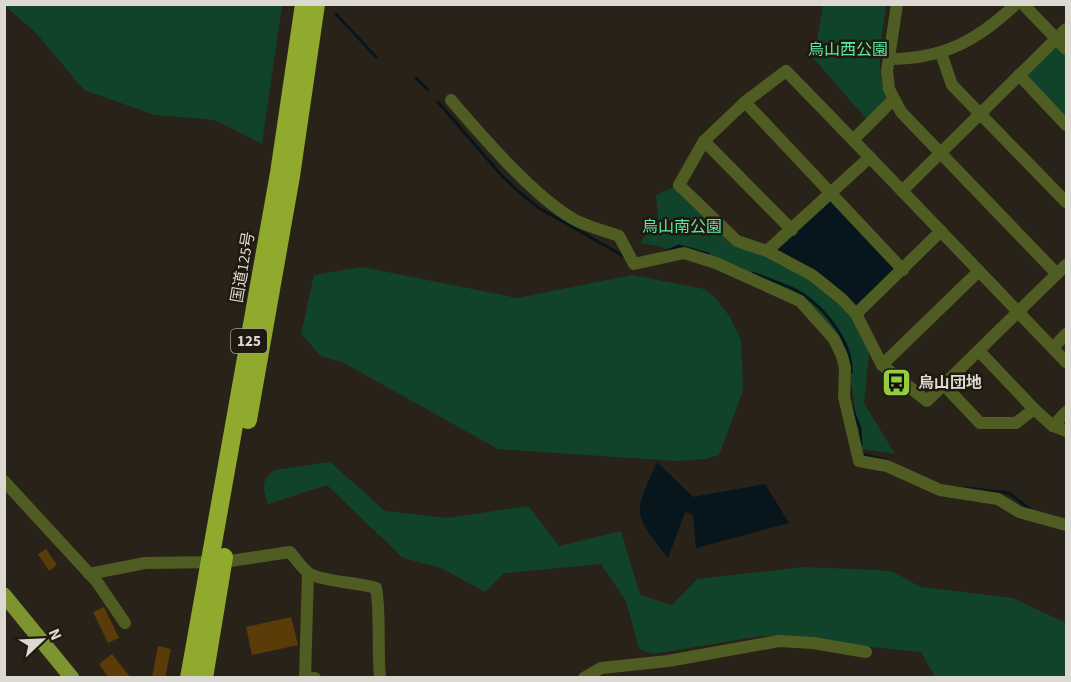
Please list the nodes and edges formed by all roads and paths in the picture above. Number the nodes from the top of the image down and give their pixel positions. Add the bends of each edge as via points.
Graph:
1 (304, 4) edge
2 (316, 4) edge
3 (897, 4) edge
4 (1016, 4) edge
5 (1023, 4) edge
6 (1066, 29) edge
7 (1056, 39) junction
8 (1066, 50) edge
9 (941, 53) junction
10 (889, 58) junction
11 (1019, 75) junction
12 (451, 100) dead end
13 (893, 100) junction
14 (745, 102) junction
15 (981, 114) junction
16 (1066, 125) edge
17 (853, 140) junction
18 (704, 141) junction
19 (940, 154) junction
20 (870, 157) junction
21 (902, 191) junction
22 (832, 192) junction
23 (1066, 202) edge
24 (792, 230) junction
25 (941, 231) junction
26 (767, 251) junction
27 (903, 270) junction
28 (1062, 270) edge
29 (979, 271) junction
30 (1018, 312) junction
31 (856, 314) junction
32 (1066, 334) edge
33 (1053, 348) junction
34 (979, 351) junction
35 (1066, 362) edge
36 (882, 365) junction
37 (944, 385) junction
38 (1034, 409) junction
39 (1066, 412) edge
40 (1053, 426) junction
41 (1066, 431) edge
42 (4, 481) edge
43 (1066, 525) edge
44 (217, 562) junction
45 (89, 573) junction
46 (308, 573) junction
47 (4, 595) edge
48 (125, 622) dead end
49 (866, 652) dead end
50 (72, 678) edge
51 (189, 678) edge
52 (204, 678) edge
53 (315, 678) edge
54 (380, 678) edge
55 (584, 678) edge

1 - 44 highway, 国道125号 / 125
2 - 44 highway, 国道125号 / 125 via 291,176
3 - 10 street
4 - 9 street via 977,37
5 - 7 street
6 - 7 street
7 - 8 street
7 - 11 street
9 - 10 street
9 - 15 street via 952,85
10 - 13 street via 886,81
11 - 15 street
11 - 16 street
12 - 43 street via 546,198 576,220 619,236 634,264 684,253 800,301 834,339 842,356 843,397 858,461 887,466 940,490 998,499 1020,512
13 - 17 street
13 - 19 street
14 - 17 street via 786,71
14 - 18 street
14 - 22 street
15 - 19 street
15 - 23 street
17 - 20 street
18 - 24 street
18 - 26 street via 679,184 736,241
19 - 21 street
19 - 28 street
20 - 21 street
20 - 22 street
21 - 25 street
22 - 24 street
22 - 27 street
24 - 26 street
25 - 27 street
25 - 29 street
26 - 31 street via 812,275
27 - 31 street
28 - 30 street
29 - 30 street
29 - 36 street
30 - 33 street
30 - 34 street
31 - 36 street
32 - 33 street
33 - 35 street
34 - 37 street
34 - 38 street
36 - 37 street via 927,401
37 - 38 street via 980,423 1016,423
38 - 40 street
39 - 40 street
40 - 41 street
42 - 45 street
44 - 45 street via 146,563
44 - 46 street via 290,552
44 - 51 highway, 国道125号 / 125
44 - 52 highway, 国道125号 / 125
45 - 48 street
46 - 53 street via 305,678
46 - 54 street via 376,588
47 - 50 main road
49 - 55 street via 779,641 668,661 601,668

